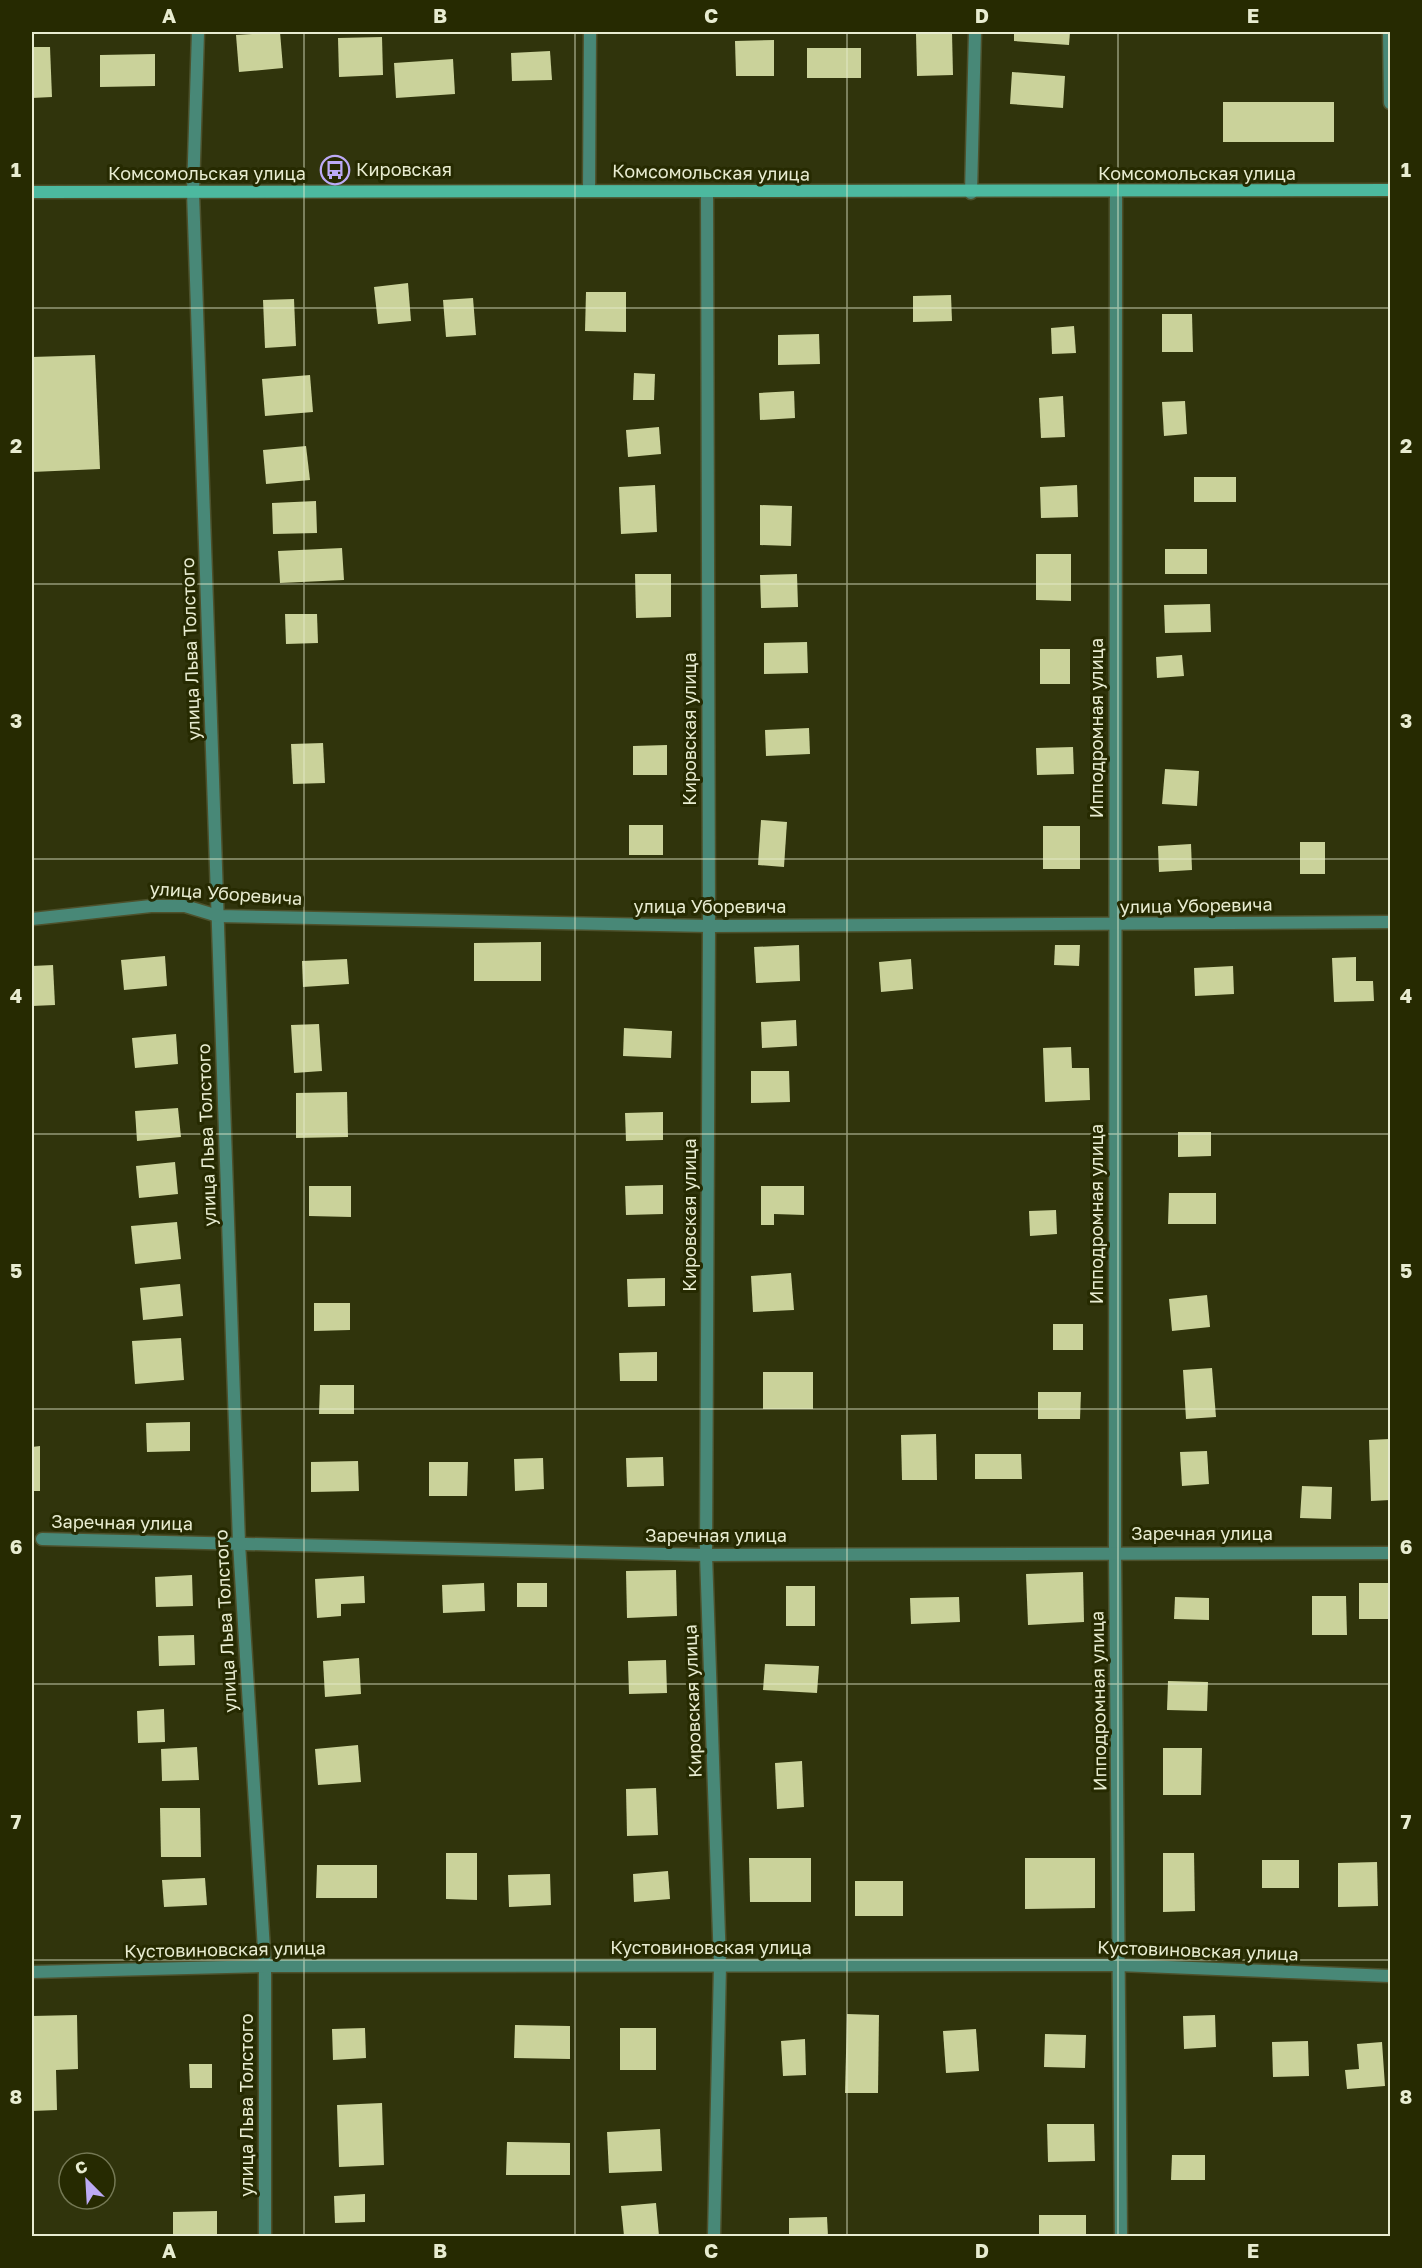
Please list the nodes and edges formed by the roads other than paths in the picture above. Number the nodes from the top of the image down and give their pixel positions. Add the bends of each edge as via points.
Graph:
1 (198, 32) edge
2 (590, 32) edge
3 (975, 32) edge
4 (1389, 32) edge
5 (1390, 103) edge
6 (589, 190) junction
7 (1390, 190) edge
8 (32, 192) edge
9 (193, 192) junction
10 (707, 192) junction
11 (1116, 192) junction
12 (971, 193) junction
13 (218, 916) junction
14 (32, 919) edge
15 (1390, 922) edge
16 (1115, 925) junction
17 (709, 926) junction
18 (42, 1539) dead end
19 (239, 1543) junction
20 (1115, 1552) junction
21 (1390, 1553) edge
22 (706, 1555) junction
23 (720, 1965) junction
24 (1119, 1965) junction
25 (265, 1966) junction
26 (32, 1972) edge
27 (1390, 1976) edge
28 (265, 2236) edge
29 (714, 2236) edge
30 (1121, 2236) edge

1 - 9 street, улица Льва Толстого
2 - 6 street
3 - 12 street
4 - 5 street
6 - 9 main road, Комсомольская улица
6 - 10 main road, Комсомольская улица
7 - 11 main road, Комсомольская улица
8 - 9 main road, Комсомольская улица
9 - 13 street, улица Льва Толстого
10 - 12 main road, Комсомольская улица
10 - 17 street, Кировская улица
11 - 12 main road, Комсомольская улица
11 - 16 street, Ипподромная улица
13 - 14 street, улица Уборевича via 185,906 151,906
13 - 17 street, улица Уборевича
13 - 19 street, улица Льва Толстого
15 - 16 street, улица Уборевича
16 - 17 street, улица Уборевича
16 - 20 street, Ипподромная улица
17 - 22 street, Кировская улица
18 - 19 street, Заречная улица
19 - 22 street, Заречная улица
19 - 25 street, улица Льва Толстого
20 - 21 street, Заречная улица
20 - 22 street, Заречная улица
20 - 24 street, Ипподромная улица
22 - 23 street, Кировская улица
23 - 24 street, Кустовиновская улица
23 - 25 street, Кустовиновская улица
23 - 29 street, Кировская улица
24 - 27 street, Кустовиновская улица
24 - 30 street, Ипподромная улица
25 - 26 street, Кустовиновская улица
25 - 28 street, улица Льва Толстого

